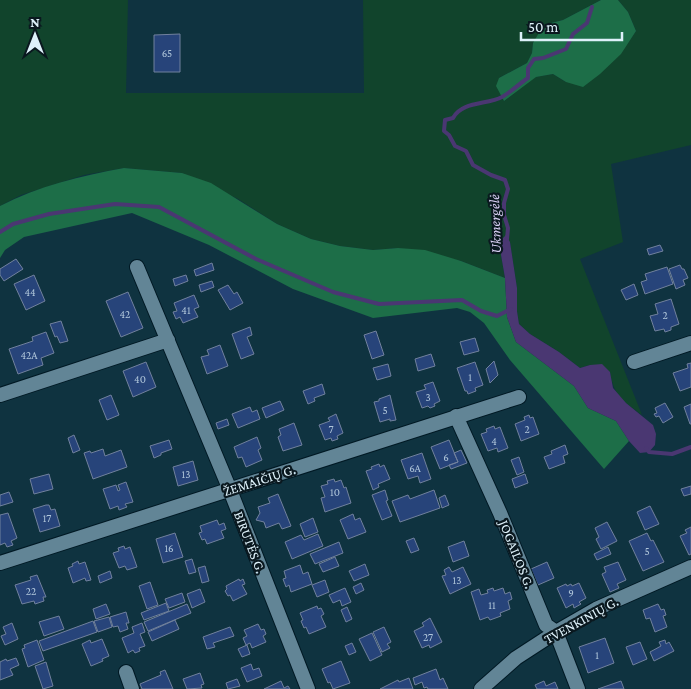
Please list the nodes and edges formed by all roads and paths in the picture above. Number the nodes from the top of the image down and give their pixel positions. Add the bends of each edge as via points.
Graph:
1 (137, 267) dead end
2 (168, 340) junction
3 (691, 343) edge
4 (634, 362) dead end
5 (0, 395) edge
6 (519, 397) dead end
7 (456, 416) junction
8 (230, 490) junction
9 (0, 563) edge
10 (691, 567) edge
11 (556, 632) junction
12 (126, 672) dead end
13 (132, 689) edge
14 (308, 689) edge
15 (481, 689) edge
16 (578, 689) edge

1 - 2 street, BIRUTĖS G.
2 - 5 street
2 - 8 street, BIRUTĖS G.
3 - 4 street
6 - 7 street, ŽEMAIČIŲ G.
7 - 8 street, ŽEMAIČIŲ G.
7 - 11 street, JOGAILOS G. via 546,624
8 - 9 street, ŽEMAIČIŲ G.
8 - 14 street, BIRUTĖS G.
10 - 11 street, TVENKINIŲ G. via 596,609
11 - 15 street, TVENKINIŲ G. via 516,658
11 - 16 street, JOGAILOS G.
12 - 13 street

